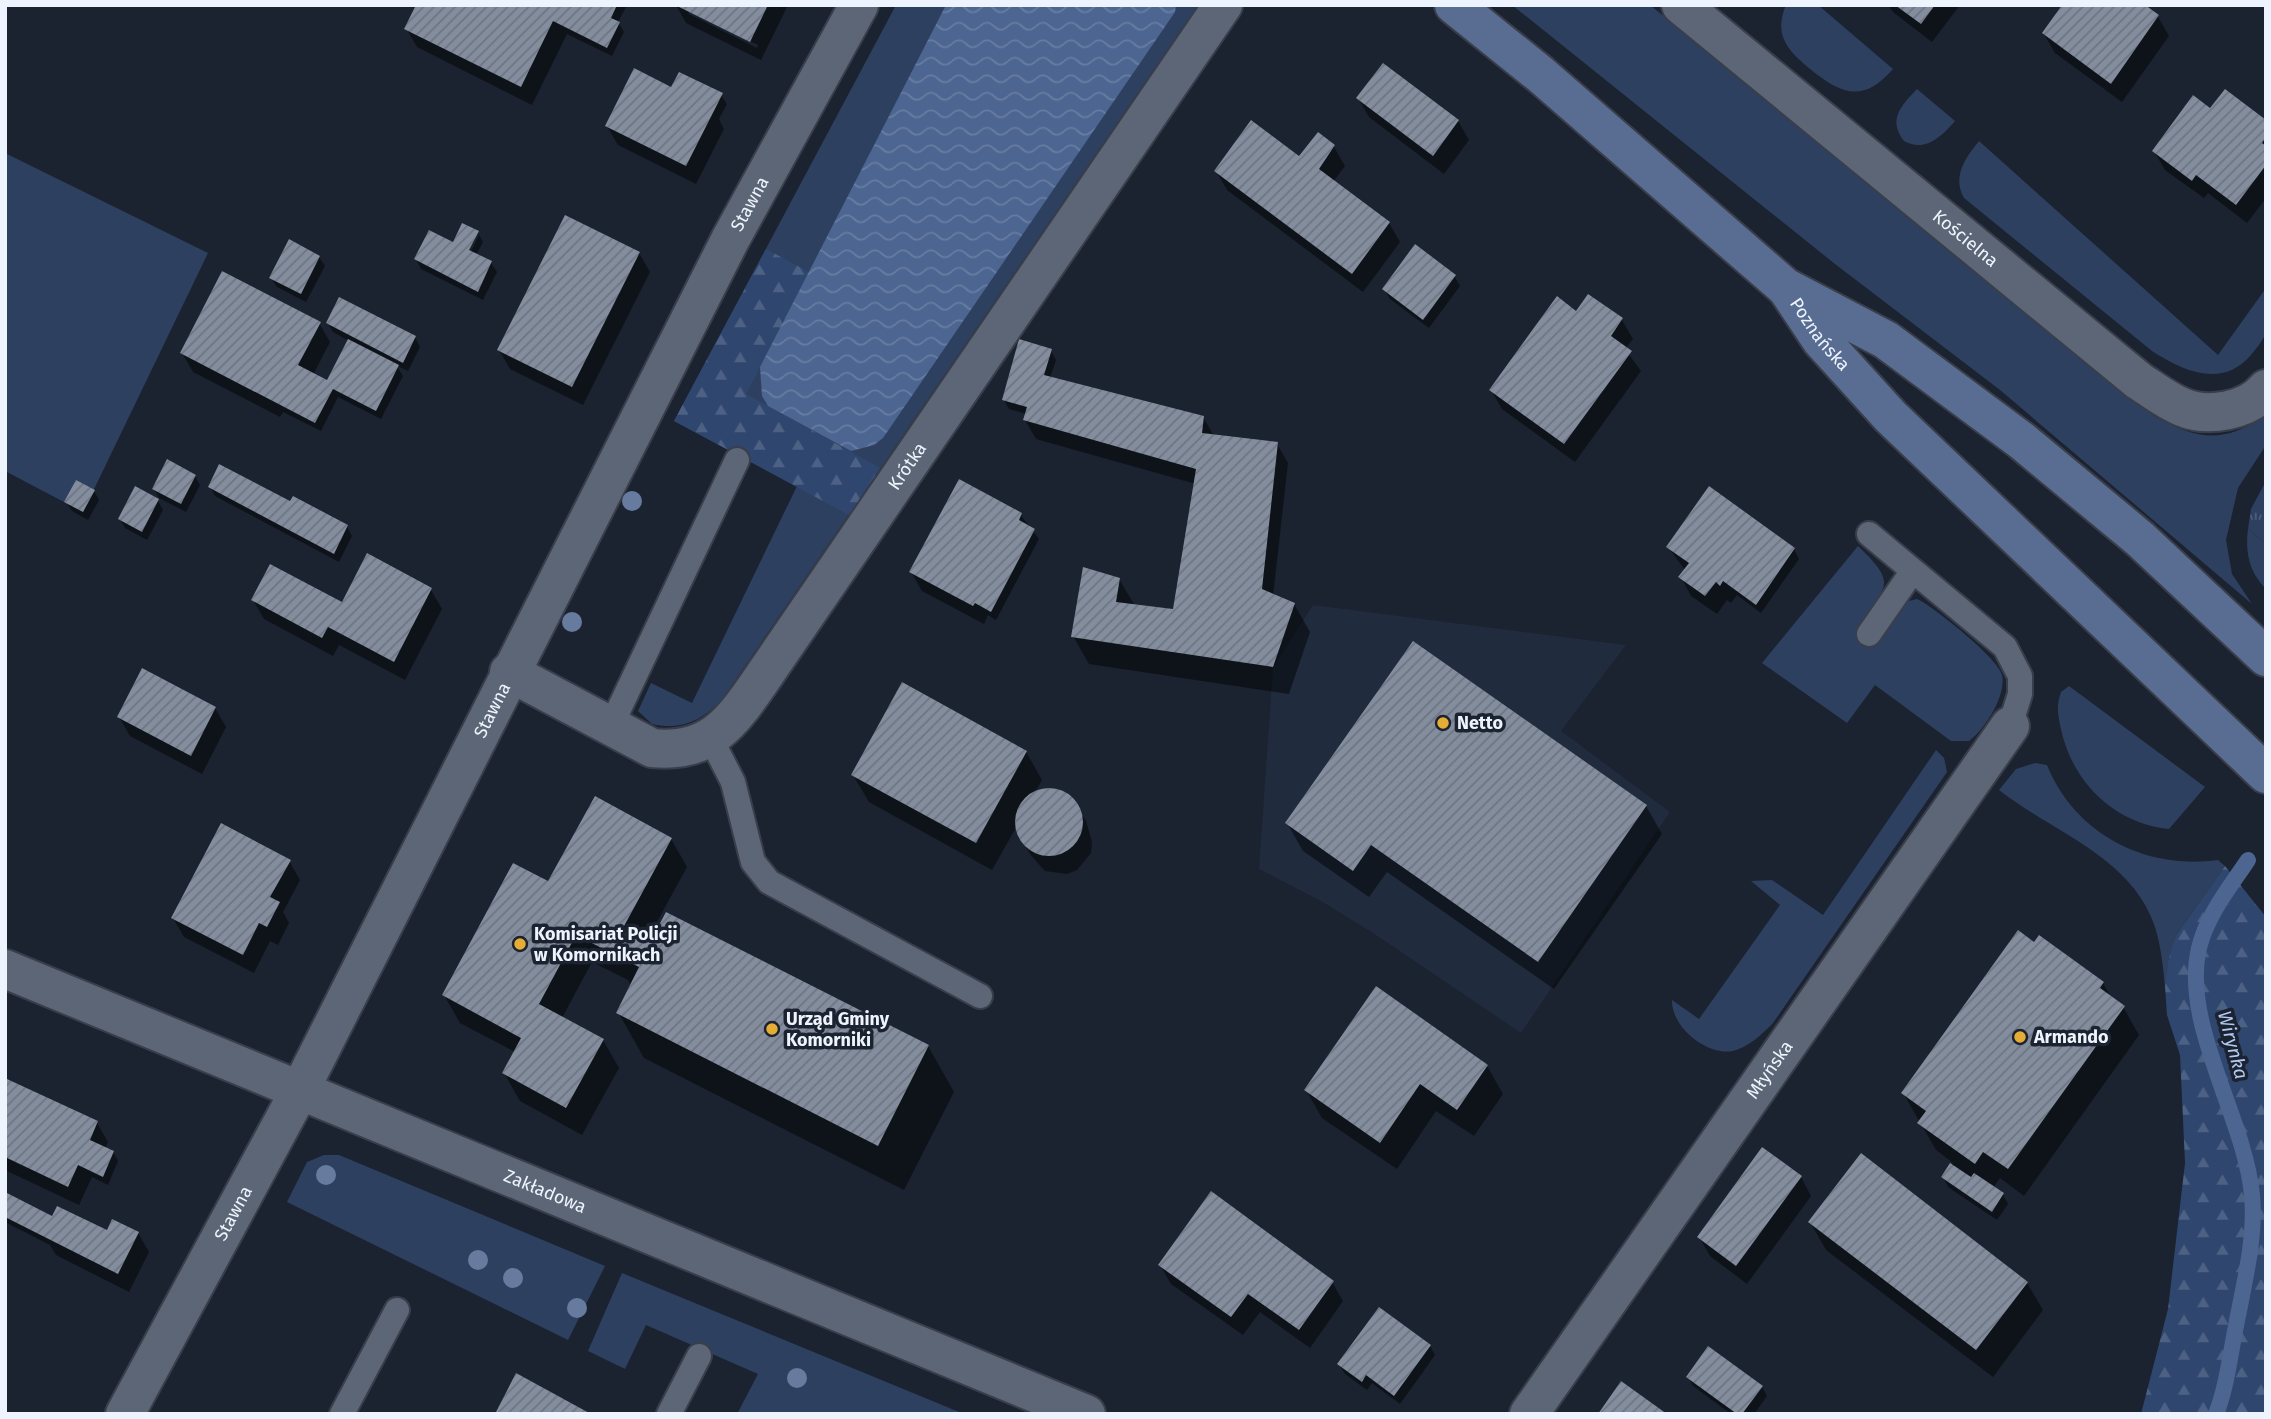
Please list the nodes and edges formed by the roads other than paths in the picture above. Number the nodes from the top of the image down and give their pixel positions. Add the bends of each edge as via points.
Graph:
1 (859, 5) edge
2 (1223, 5) edge
3 (1454, 5) edge
4 (1681, 5) edge
5 (1786, 287) junction
6 (2266, 389) edge
7 (737, 460) dead end
8 (1869, 534) dead end
9 (1912, 572) junction
10 (1869, 634) dead end
11 (2266, 657) edge
12 (509, 672) junction
13 (2010, 726) joint
14 (610, 728) junction
15 (710, 739) junction
16 (2266, 774) edge
17 (5, 969) edge
18 (980, 996) dead end
19 (300, 1090) junction
20 (397, 1310) dead end
21 (699, 1356) dead end
22 (125, 1414) edge
23 (342, 1414) edge
24 (669, 1414) edge
25 (1086, 1414) edge
26 (1529, 1414) edge

1 - 12 street, Stawna via 730,240
2 - 15 street, Krótka via 744,705
3 - 5 main road
4 - 6 street, Kościelna via 2139,381 2185,408 2215,412 2243,406
5 - 11 main road, Poznańska via 1886,340 1990,415 2140,539
5 - 16 main road, Poznańska via 1828,348 1891,417
7 - 14 lane
8 - 9 lane
9 - 10 lane
9 - 13 lane via 2015,660 2020,694
12 - 14 street, Krótka
12 - 19 street, Stawna
13 - 26 street, Młyńska
14 - 15 street, Krótka via 652,748 673,750
15 - 18 lane via 733,782 753,862 769,882
17 - 19 street, Zakładowa
19 - 22 street, Stawna
19 - 25 street, Zakładowa
20 - 23 lane
21 - 24 lane

